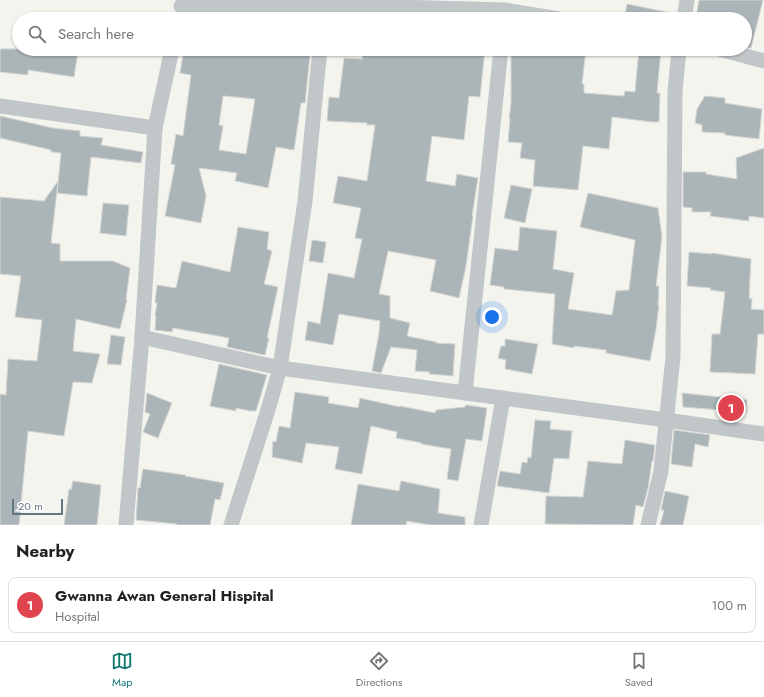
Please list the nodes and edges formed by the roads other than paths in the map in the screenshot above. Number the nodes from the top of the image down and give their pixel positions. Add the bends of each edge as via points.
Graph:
1 (687, 0) edge
2 (180, 8) edge
3 (324, 8) edge
4 (505, 10) edge
5 (517, 12) edge
6 (685, 12) edge
7 (170, 56) edge
8 (319, 56) edge
9 (500, 56) edge
10 (678, 56) edge
11 (745, 56) edge
12 (764, 61) edge
13 (0, 106) edge
14 (155, 128) junction
15 (142, 337) junction
16 (280, 368) junction
17 (465, 393) junction
18 (503, 398) junction
19 (666, 420) junction
20 (764, 434) edge
21 (126, 525) edge
22 (231, 525) edge
23 (481, 525) edge
24 (648, 525) edge

1 - 6 street
2 - 3 street
3 - 4 street
4 - 5 street
7 - 14 street
8 - 16 street via 305,201
9 - 17 street
10 - 19 street via 675,92 673,357
11 - 12 street
13 - 14 street
14 - 15 street
15 - 16 street
15 - 21 street
16 - 17 street
16 - 22 street
17 - 18 street
18 - 19 street
18 - 23 street
19 - 20 street
19 - 24 street via 661,471

